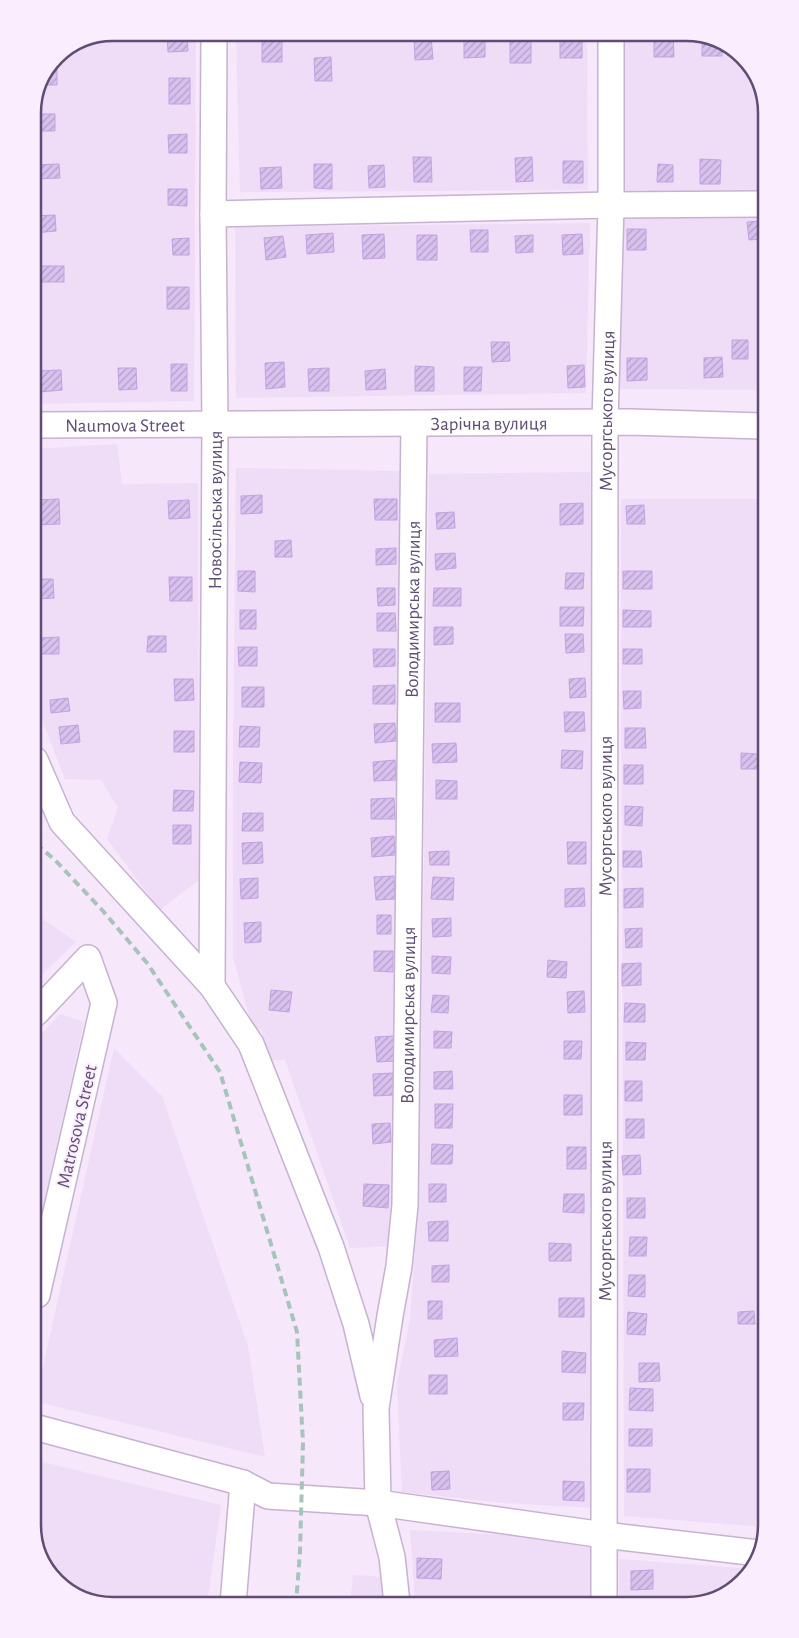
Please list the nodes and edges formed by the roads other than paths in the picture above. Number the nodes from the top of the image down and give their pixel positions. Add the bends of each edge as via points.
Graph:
1 (214, 41) edge
2 (611, 41) edge
3 (758, 204) edge
4 (610, 205) junction
5 (213, 214) junction
6 (605, 422) junction
7 (215, 424) junction
8 (414, 424) junction
9 (41, 425) edge
10 (758, 426) edge
11 (41, 774) edge
12 (212, 986) junction
13 (41, 1008) edge
14 (41, 1282) edge
15 (376, 1408) junction
16 (41, 1429) edge
17 (243, 1483) junction
18 (378, 1503) junction
19 (604, 1535) junction
20 (752, 1553) edge
21 (234, 1597) edge
22 (396, 1597) edge
23 (604, 1597) edge

1 - 5 street, Новосільська вулиця
2 - 4 street, Мусоргського вулиця
3 - 4 street
4 - 5 street
4 - 6 street, Мусоргського вулиця
5 - 7 street, Новосільська вулиця
6 - 8 street, Зарічна вулиця
6 - 10 street, Зарічна вулиця
6 - 19 street, Мусоргського вулиця
7 - 8 street, Зарічна вулиця
7 - 9 street, Naumova Street
7 - 12 street, Новосільська вулиця
8 - 15 street, Володимирська вулиця via 405,1205 399,1266
11 - 12 street via 62,822
12 - 15 street via 251,1044 328,1238 356,1324
13 - 14 street, Matrosova Street via 88,958 104,1003
15 - 18 street, Володимирська вулиця
16 - 17 street
17 - 18 street via 268,1496
17 - 21 street
18 - 19 street
18 - 22 street, Володимирська вулиця via 392,1557
19 - 20 street
19 - 23 street, Мусоргського вулиця

